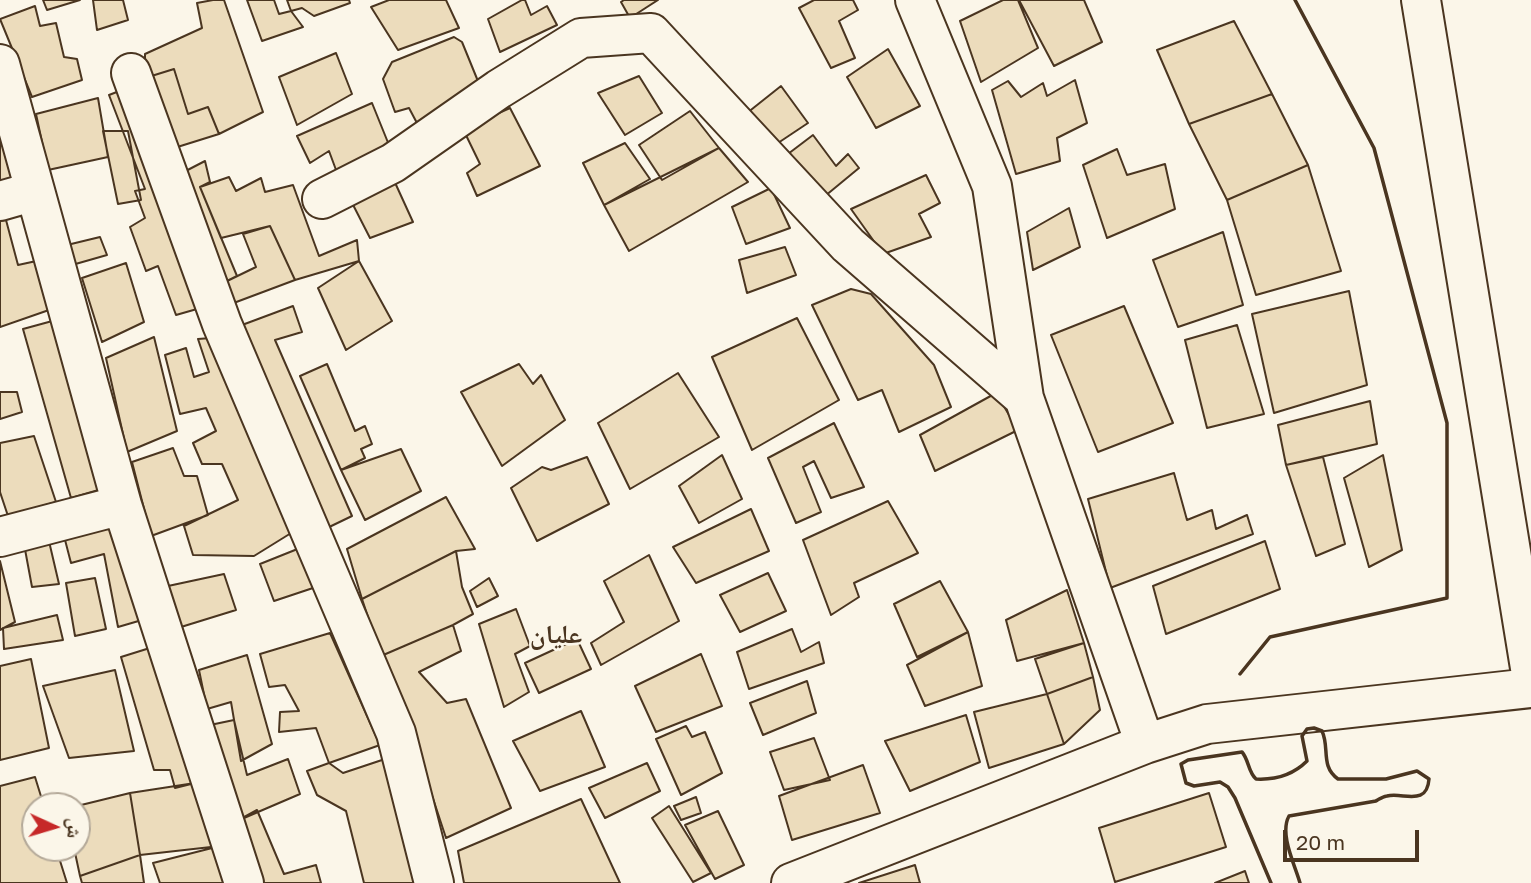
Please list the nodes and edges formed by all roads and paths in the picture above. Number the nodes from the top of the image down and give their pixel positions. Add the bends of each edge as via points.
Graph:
1 (915, 0) edge
2 (1421, 0) edge
3 (0, 64) edge
4 (131, 73) dead end
5 (17, 196) edge
6 (321, 199) dead end
7 (1024, 398) junction
8 (122, 505) junction
9 (0, 537) edge
10 (1531, 674) edge
11 (1531, 688) edge
12 (1144, 744) junction
13 (244, 883) edge
14 (434, 883) edge
15 (790, 883) edge

1 - 7 street via 992,186
2 - 10 street
3 - 5 street
4 - 14 street via 222,324 396,733
5 - 8 street
6 - 7 street via 393,163 581,38 651,33 848,245
7 - 12 street
8 - 9 street
8 - 13 street
11 - 12 street via 1207,724
12 - 15 street

